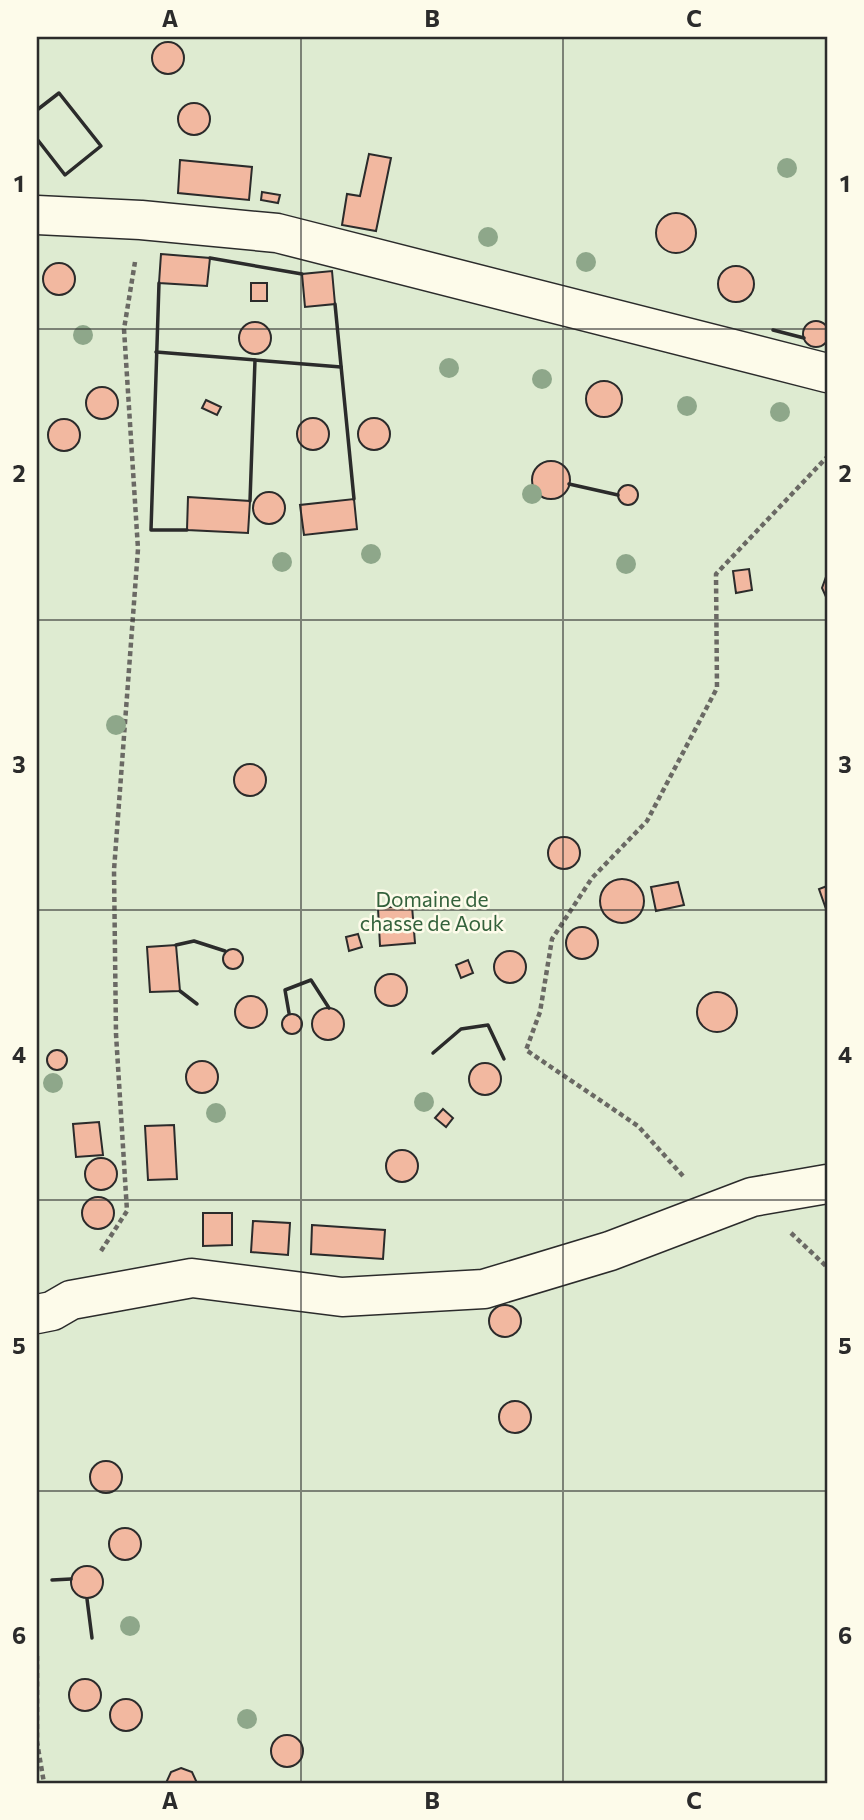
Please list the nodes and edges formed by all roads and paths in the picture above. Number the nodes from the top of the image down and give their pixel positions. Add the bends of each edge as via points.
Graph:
1 (37, 215) edge
2 (141, 220) junction
3 (827, 373) edge
4 (827, 457) edge
5 (827, 1184) edge
6 (714, 1211) junction
7 (54, 1307) edge
8 (37, 1657) edge
9 (44, 1783) edge

1 - 2 street
2 - 3 street via 277,233
2 - 7 path via 124,329 138,550 114,870 116,1034 127,1211
4 - 6 path via 716,574 716,688 647,821 592,878 552,939 540,1012 526,1050 638,1126
5 - 6 street via 752,1197
6 - 7 street via 610,1251 484,1289 342,1297 192,1278
8 - 9 path via 37,1742

